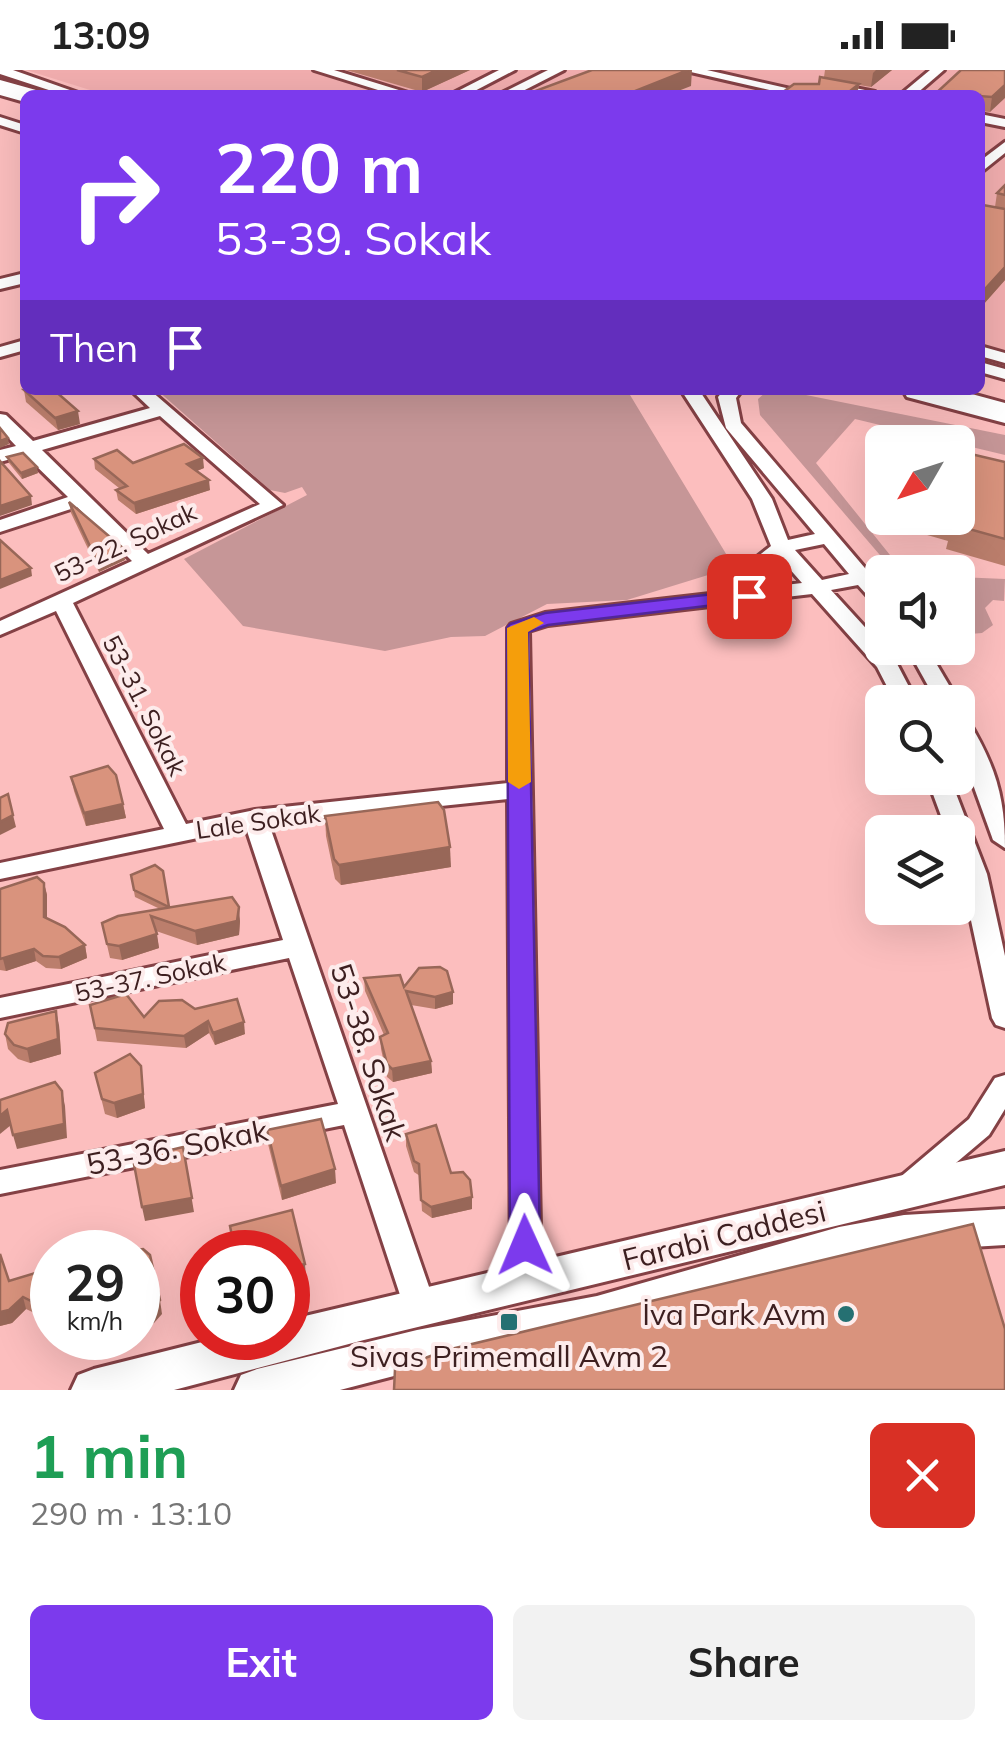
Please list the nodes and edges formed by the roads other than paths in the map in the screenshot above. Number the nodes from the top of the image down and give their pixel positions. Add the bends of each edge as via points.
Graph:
1 (0, 70) edge
2 (320, 70) edge
3 (356, 70) edge
4 (509, 70) edge
5 (558, 70) edge
6 (688, 70) edge
7 (750, 70) edge
8 (938, 70) edge
9 (342, 76) junction
10 (786, 78) junction
11 (62, 90) edge
12 (391, 90) edge
13 (467, 90) edge
14 (516, 90) edge
15 (763, 90) edge
16 (768, 90) edge
17 (845, 90) edge
18 (913, 90) edge
19 (1005, 146) edge
20 (985, 164) edge
21 (146, 395) edge
22 (693, 395) edge
23 (729, 395) edge
24 (939, 395) edge
25 (163, 410) junction
26 (1005, 412) edge
27 (0, 419) edge
28 (30, 447) junction
29 (0, 456) edge
30 (78, 500) junction
31 (0, 526) edge
32 (830, 536) junction
33 (781, 546) junction
34 (145, 563) junction
35 (865, 576) joint
36 (819, 587) junction
37 (714, 600) junction
38 (62, 602) junction
39 (0, 629) edge
40 (897, 685) edge
41 (975, 756) edge
42 (520, 790) junction
43 (945, 795) edge
44 (255, 818) junction
45 (178, 832) junction
46 (1005, 840) edge
47 (0, 871) edge
48 (300, 946) junction
49 (0, 1008) edge
50 (1005, 1018) edge
51 (1005, 1086) edge
52 (354, 1112) junction
53 (1005, 1168) edge
54 (0, 1182) edge
55 (905, 1190) junction
56 (1005, 1227) edge
57 (526, 1283) junction
58 (420, 1307) junction
59 (94, 1390) edge
60 (257, 1390) edge

1 - 11 street
2 - 9 street
3 - 9 street
4 - 13 street
5 - 14 street
6 - 15 street
7 - 10 street
8 - 18 street
9 - 12 street
10 - 16 street
10 - 17 street
19 - 20 street
21 - 25 street
22 - 33 street via 762,498
23 - 32 street via 732,424
24 - 26 highway
25 - 28 street
25 - 34 street, 53-22. Sokak via 273,505
27 - 28 street
28 - 29 street
28 - 30 street
30 - 31 street
30 - 34 street
32 - 33 street
32 - 35 street
33 - 36 street
33 - 37 street
34 - 38 street, 53-22. Sokak
35 - 36 street
36 - 37 street
36 - 40 street
37 - 42 street via 545,619 518,628
38 - 39 street, 53-22. Sokak
38 - 45 street, 53-31. Sokak
41 - 46 street
42 - 44 street, Lale Sokak
42 - 57 street
43 - 50 street via 975,874
44 - 45 street, Lale Sokak
44 - 48 street, 53-38. Sokak
45 - 47 street, Lale Sokak
48 - 49 street, 53-37. Sokak
48 - 52 street, 53-38. Sokak
51 - 55 street via 979,1127
52 - 54 street, 53-36. Sokak
52 - 58 street, 53-38. Sokak
53 - 55 street, Farabi Caddesi
55 - 57 street, Farabi Caddesi
56 - 60 street, Farabi Caddesi via 839,1245 597,1316 417,1350
57 - 58 street, Farabi Caddesi
58 - 59 street, Farabi Caddesi

